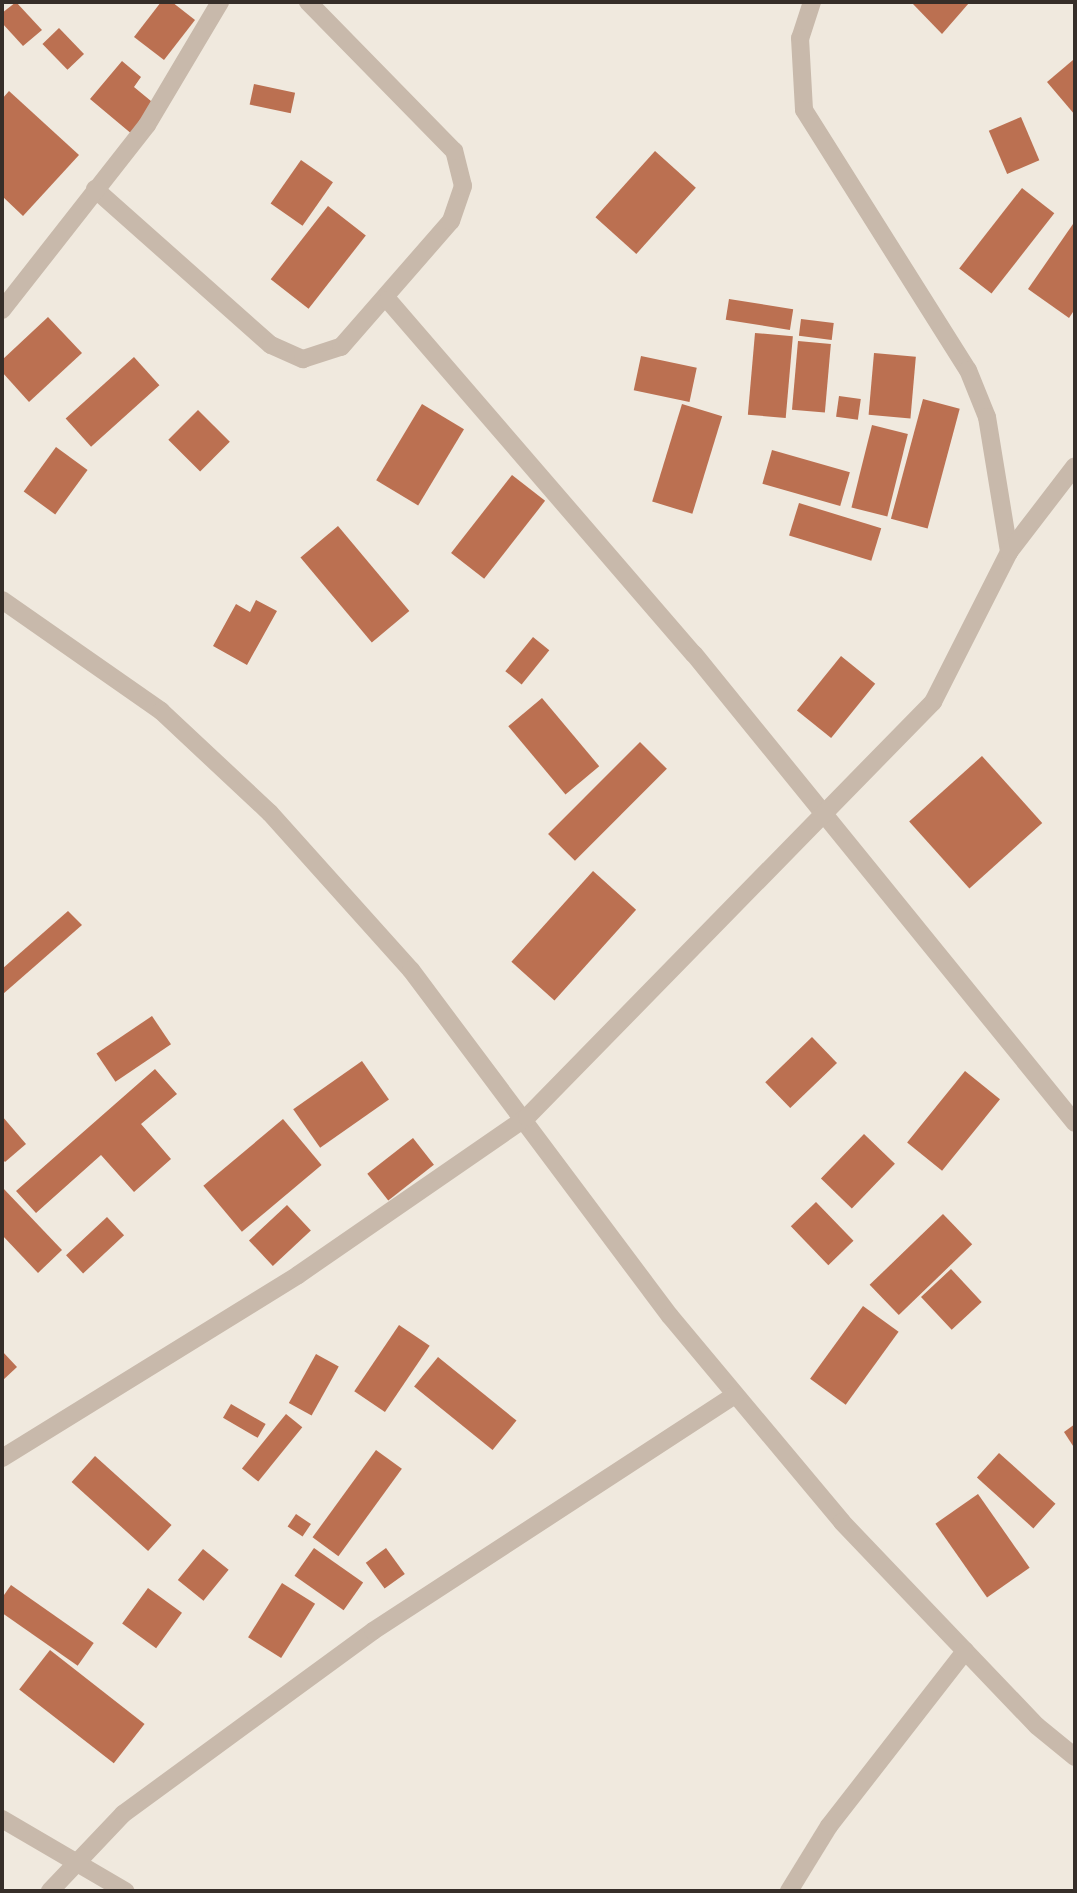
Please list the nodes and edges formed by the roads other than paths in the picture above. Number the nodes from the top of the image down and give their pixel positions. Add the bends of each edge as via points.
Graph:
1 (220, 2) edge
2 (308, 2) edge
3 (812, 2) edge
4 (95, 189) junction
5 (388, 300) junction
6 (2, 310) edge
7 (1075, 466) edge
8 (1009, 552) junction
9 (2, 600) edge
10 (824, 820) junction
11 (527, 1117) junction
12 (1075, 1123) edge
13 (735, 1395) junction
14 (2, 1458) edge
15 (965, 1651) junction
16 (1075, 1757) edge
17 (2, 1819) edge
18 (74, 1862) junction
19 (50, 1891) edge
20 (125, 1891) edge
21 (789, 1891) edge

1 - 4 street via 147,125
2 - 5 street via 454,151 463,186 451,220
3 - 8 street via 800,38 804,110 968,370 987,417
4 - 5 street via 271,345 303,359 341,347
4 - 6 street
5 - 10 street via 694,654
7 - 8 street
8 - 10 street via 933,702
9 - 11 street via 161,711 270,813 411,970
10 - 11 street
10 - 12 street
11 - 13 street
11 - 14 street via 298,1275
13 - 15 street via 842,1522
13 - 18 street via 373,1631 123,1814
15 - 16 street
15 - 21 street via 829,1826
17 - 18 street
18 - 19 street
18 - 20 street

